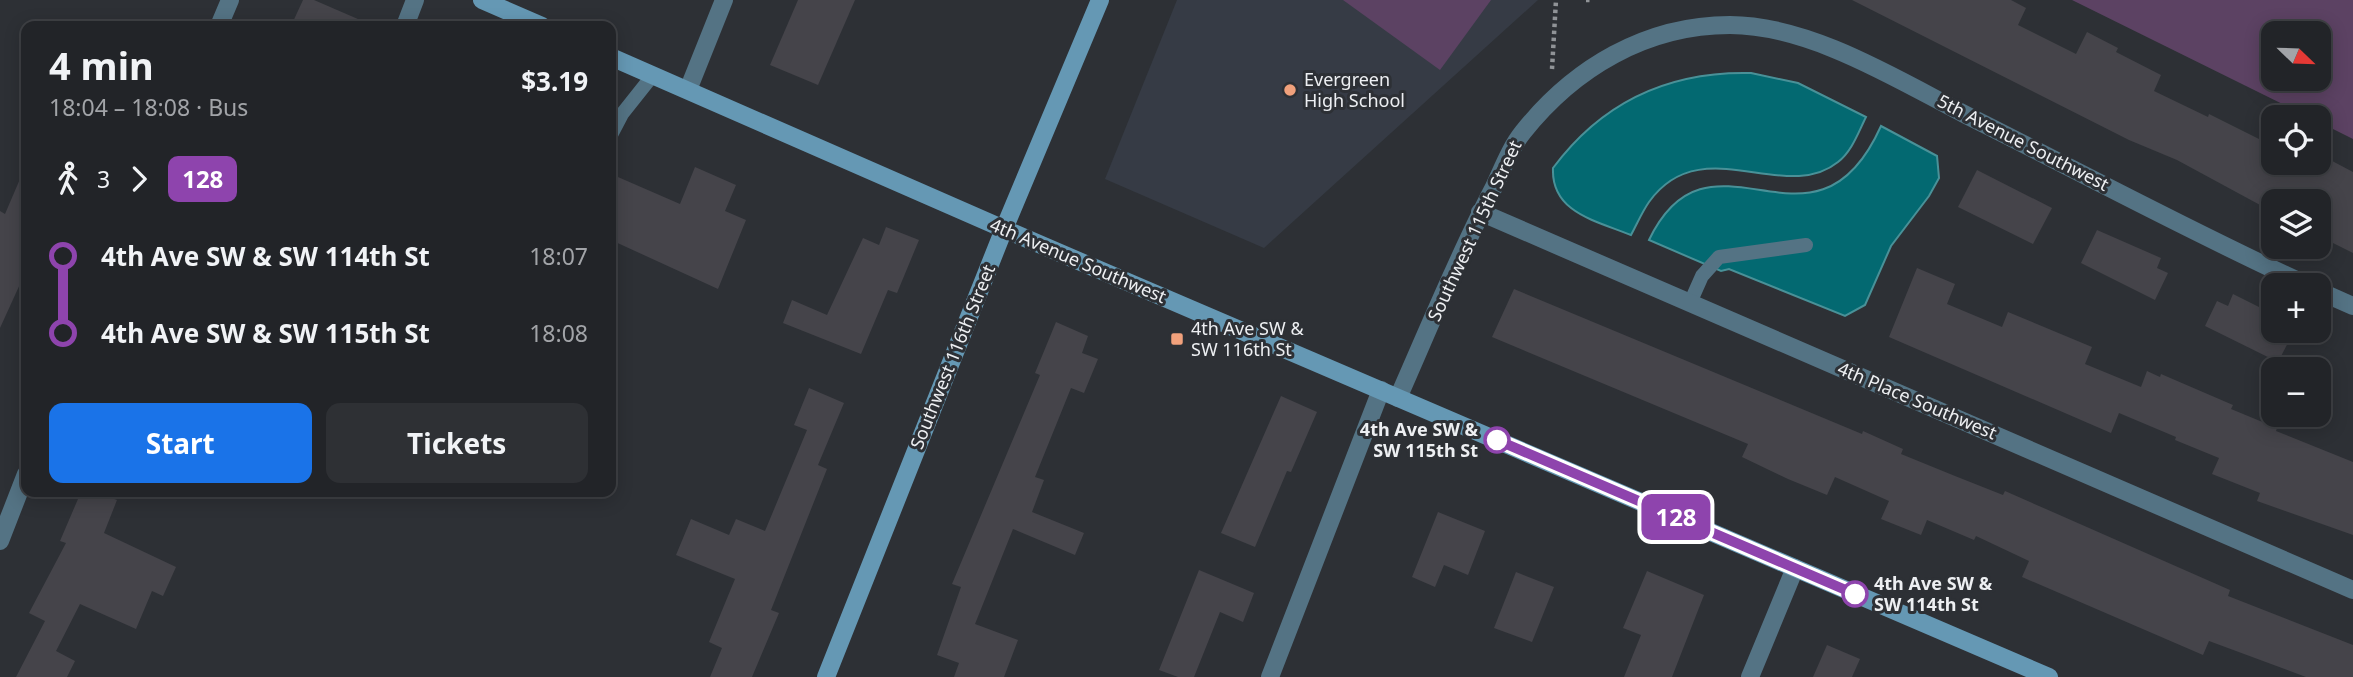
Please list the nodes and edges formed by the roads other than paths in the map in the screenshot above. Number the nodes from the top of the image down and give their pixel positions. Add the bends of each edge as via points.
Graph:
1 (230, 0) edge
2 (415, 0) edge
3 (482, 0) edge
4 (724, 0) edge
5 (1100, 0) edge
6 (221, 21) edge
7 (407, 21) edge
8 (530, 21) edge
9 (1731, 25) joint
10 (616, 59) edge
11 (653, 75) junction
12 (688, 90) junction
13 (616, 125) edge
14 (1480, 212) junction
15 (1003, 229) junction
16 (1806, 245) dead end
17 (2283, 273) edge
18 (2331, 296) edge
19 (1690, 303) junction
20 (2353, 306) edge
21 (1381, 390) junction
22 (1398, 398) junction
23 (21, 487) edge
24 (0, 541) edge
25 (1795, 568) junction
26 (2353, 590) edge
27 (2024, 672) edge
28 (826, 677) edge
29 (1270, 677) edge
30 (1750, 677) edge
31 (2049, 677) edge

1 - 6 street
2 - 7 street
3 - 8 street
4 - 12 street
5 - 15 street, Southwest 116th Street
9 - 14 street, Southwest 115th Street via 1675,31 1632,45 1591,66 1551,99 1521,135
9 - 17 street, 5th Avenue Southwest via 1774,31 1856,59
10 - 11 street, 4th Avenue Southwest
11 - 12 street, 4th Avenue Southwest
11 - 13 lane
12 - 15 street, 4th Avenue Southwest
14 - 19 street, 4th Place Southwest
14 - 22 street, Southwest 115th Street
15 - 21 street, 4th Avenue Southwest
15 - 28 street, Southwest 116th Street
16 - 19 lane via 1719,257 1702,276
18 - 20 street
19 - 26 street, 4th Place Southwest
21 - 22 street, 4th Avenue Southwest
21 - 29 street
22 - 25 street, 4th Avenue Southwest
23 - 24 street
25 - 27 street, 4th Avenue Southwest
25 - 30 street
27 - 31 street, 4th Avenue Southwest

